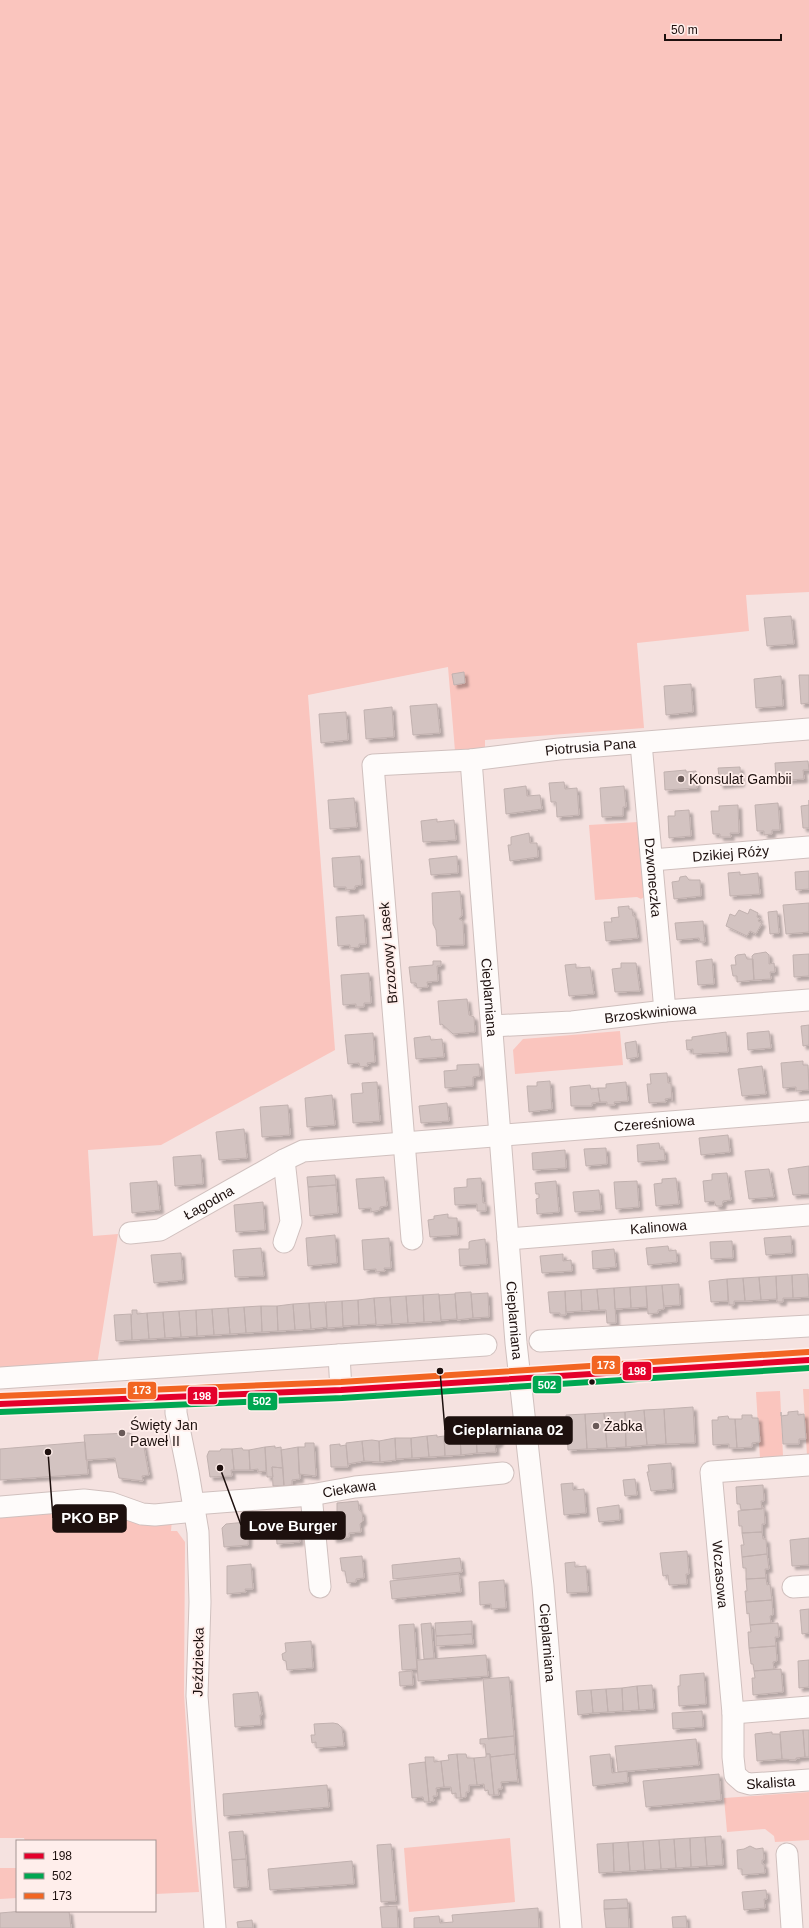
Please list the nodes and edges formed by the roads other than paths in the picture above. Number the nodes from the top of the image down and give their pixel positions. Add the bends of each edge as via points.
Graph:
1 (809, 730) edge
2 (641, 743) junction
3 (471, 760) junction
4 (373, 765) joint
5 (809, 847) edge
6 (652, 860) junction
7 (809, 1000) edge
8 (665, 1011) junction
9 (492, 1026) junction
10 (809, 1110) edge
11 (500, 1135) junction
12 (403, 1142) junction
13 (284, 1160) junction
14 (809, 1215) edge
15 (130, 1233) dead end
16 (412, 1239) dead end
17 (508, 1239) junction
18 (284, 1242) dead end
19 (809, 1326) edge
20 (726, 1331) junction
21 (540, 1341) dead end
22 (486, 1345) dead end
23 (339, 1355) junction
24 (809, 1360) edge
25 (729, 1365) junction
26 (0, 1378) edge
27 (520, 1378) junction
28 (341, 1390) junction
29 (176, 1397) junction
30 (0, 1404) edge
31 (809, 1464) edge
32 (503, 1473) dead end
33 (311, 1495) junction
34 (0, 1507) edge
35 (195, 1507) junction
36 (320, 1586) dead end
37 (809, 1707) edge
38 (733, 1713) junction
39 (735, 1775) joint
40 (809, 1780) edge
41 (787, 1854) dead end
42 (215, 1928) edge
43 (571, 1928) edge
44 (792, 1928) edge

1 - 2 street, Piotrusia Pana
2 - 3 street, Piotrusia Pana
2 - 6 street, Dzwoneczka
3 - 4 street, Piotrusia Pana
3 - 9 street, Cieplarniana
4 - 12 street, Brzozowy Lasek
5 - 6 street, Dzikiej Róży
6 - 8 street, Dzwoneczka
7 - 8 street, Brzoskwiniowa
8 - 9 street, Brzoskwiniowa via 572,1022
9 - 11 street, Cieplarniana
10 - 11 street, Czereśniowa
11 - 12 street, Łagodna
11 - 17 street, Cieplarniana
12 - 13 street, Łagodna via 303,1151
12 - 16 street
13 - 15 street, Łagodna via 160,1230
13 - 18 street via 291,1222
14 - 17 street, Kalinowa
17 - 27 street, Cieplarniana
19 - 20 street
20 - 21 street
20 - 25 street
22 - 23 street
23 - 26 street
23 - 28 street
24 - 25 street
25 - 27 street
27 - 28 street
27 - 43 street, Cieplarniana via 544,1594
28 - 29 street
29 - 30 street
29 - 35 street, Jeździecka via 176,1413
31 - 38 street, Wczasowa via 711,1472
32 - 33 street, Ciekawa via 356,1487
33 - 35 street, Ciekawa
33 - 36 street
34 - 35 street, Ciekawa via 84,1500 111,1503 142,1514 155,1515
35 - 42 street, Jeździecka via 200,1602 197,1696
37 - 38 street
38 - 39 street, Wczasowa
39 - 40 street, Skalista via 750,1784
41 - 44 street

